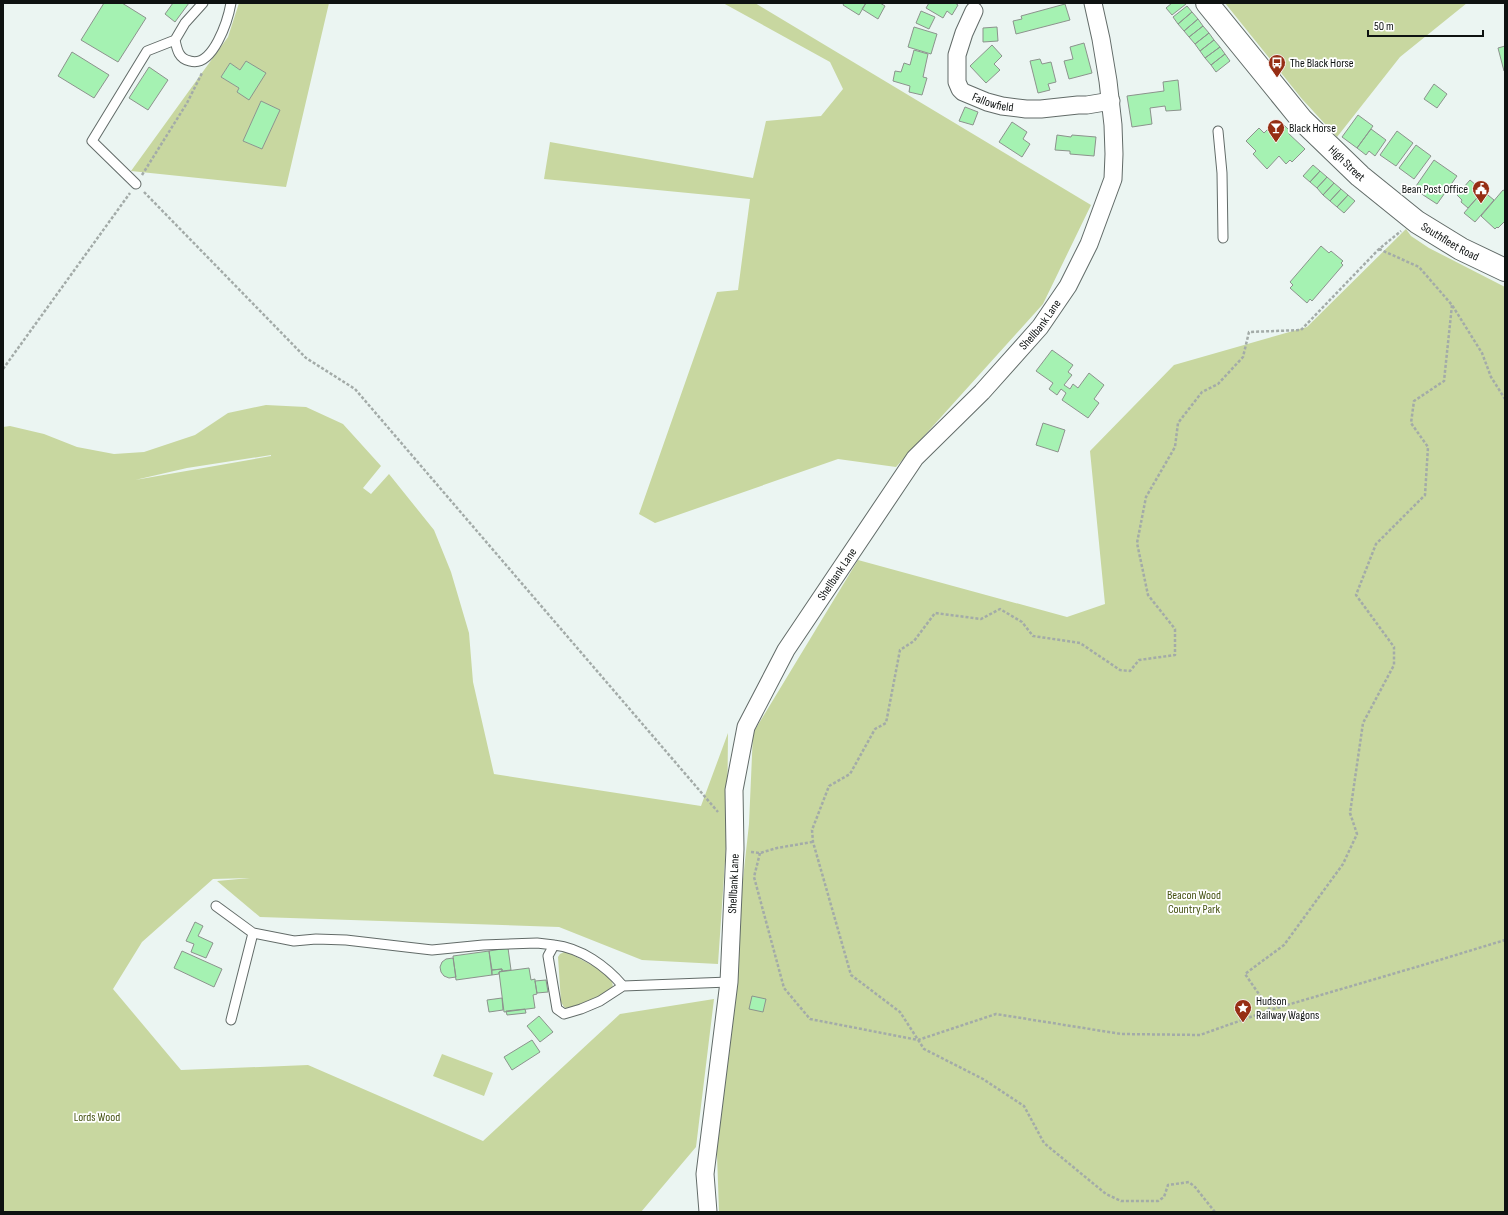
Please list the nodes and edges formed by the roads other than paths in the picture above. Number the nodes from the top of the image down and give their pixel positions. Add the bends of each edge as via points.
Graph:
1 (203, 3) edge
2 (231, 3) edge
3 (1092, 3) edge
4 (1207, 3) edge
5 (974, 11) dead end
6 (175, 40) junction
7 (1111, 101) junction
8 (1218, 131) dead end
9 (136, 184) road end
10 (1399, 208) joint
11 (1223, 238) dead end
12 (1505, 270) edge
13 (216, 906) dead end
14 (253, 933) junction
15 (554, 945) junction
16 (729, 982) junction
17 (623, 986) junction
18 (231, 1020) dead end
19 (708, 1212) edge

1 - 6 lane via 185,23
2 - 6 lane via 229,15 214,49 204,60 184,60 177,52
3 - 7 street, Shellbank Lane
4 - 10 main road, High Street via 1302,120 1360,176
5 - 7 street, Fallowfield via 957,55 957,82 963,92 1002,106 1030,109
6 - 9 lane via 147,51 92,141
7 - 16 street, Shellbank Lane via 1114,138 1113,179 1089,244 1068,286 1025,344 982,392 914,458 786,650 746,727 734,790 735,849
8 - 11 lane via 1222,173
10 - 12 main road, Southfleet Road via 1461,249
13 - 14 lane
14 - 15 lane via 294,941 346,940 432,950 498,944
14 - 18 lane
15 - 17 lane via 572,948 584,955 615,977
15 - 17 lane via 548,956 557,1009 564,1014 600,1001
16 - 17 lane
16 - 19 street, Shellbank Lane via 706,1174

